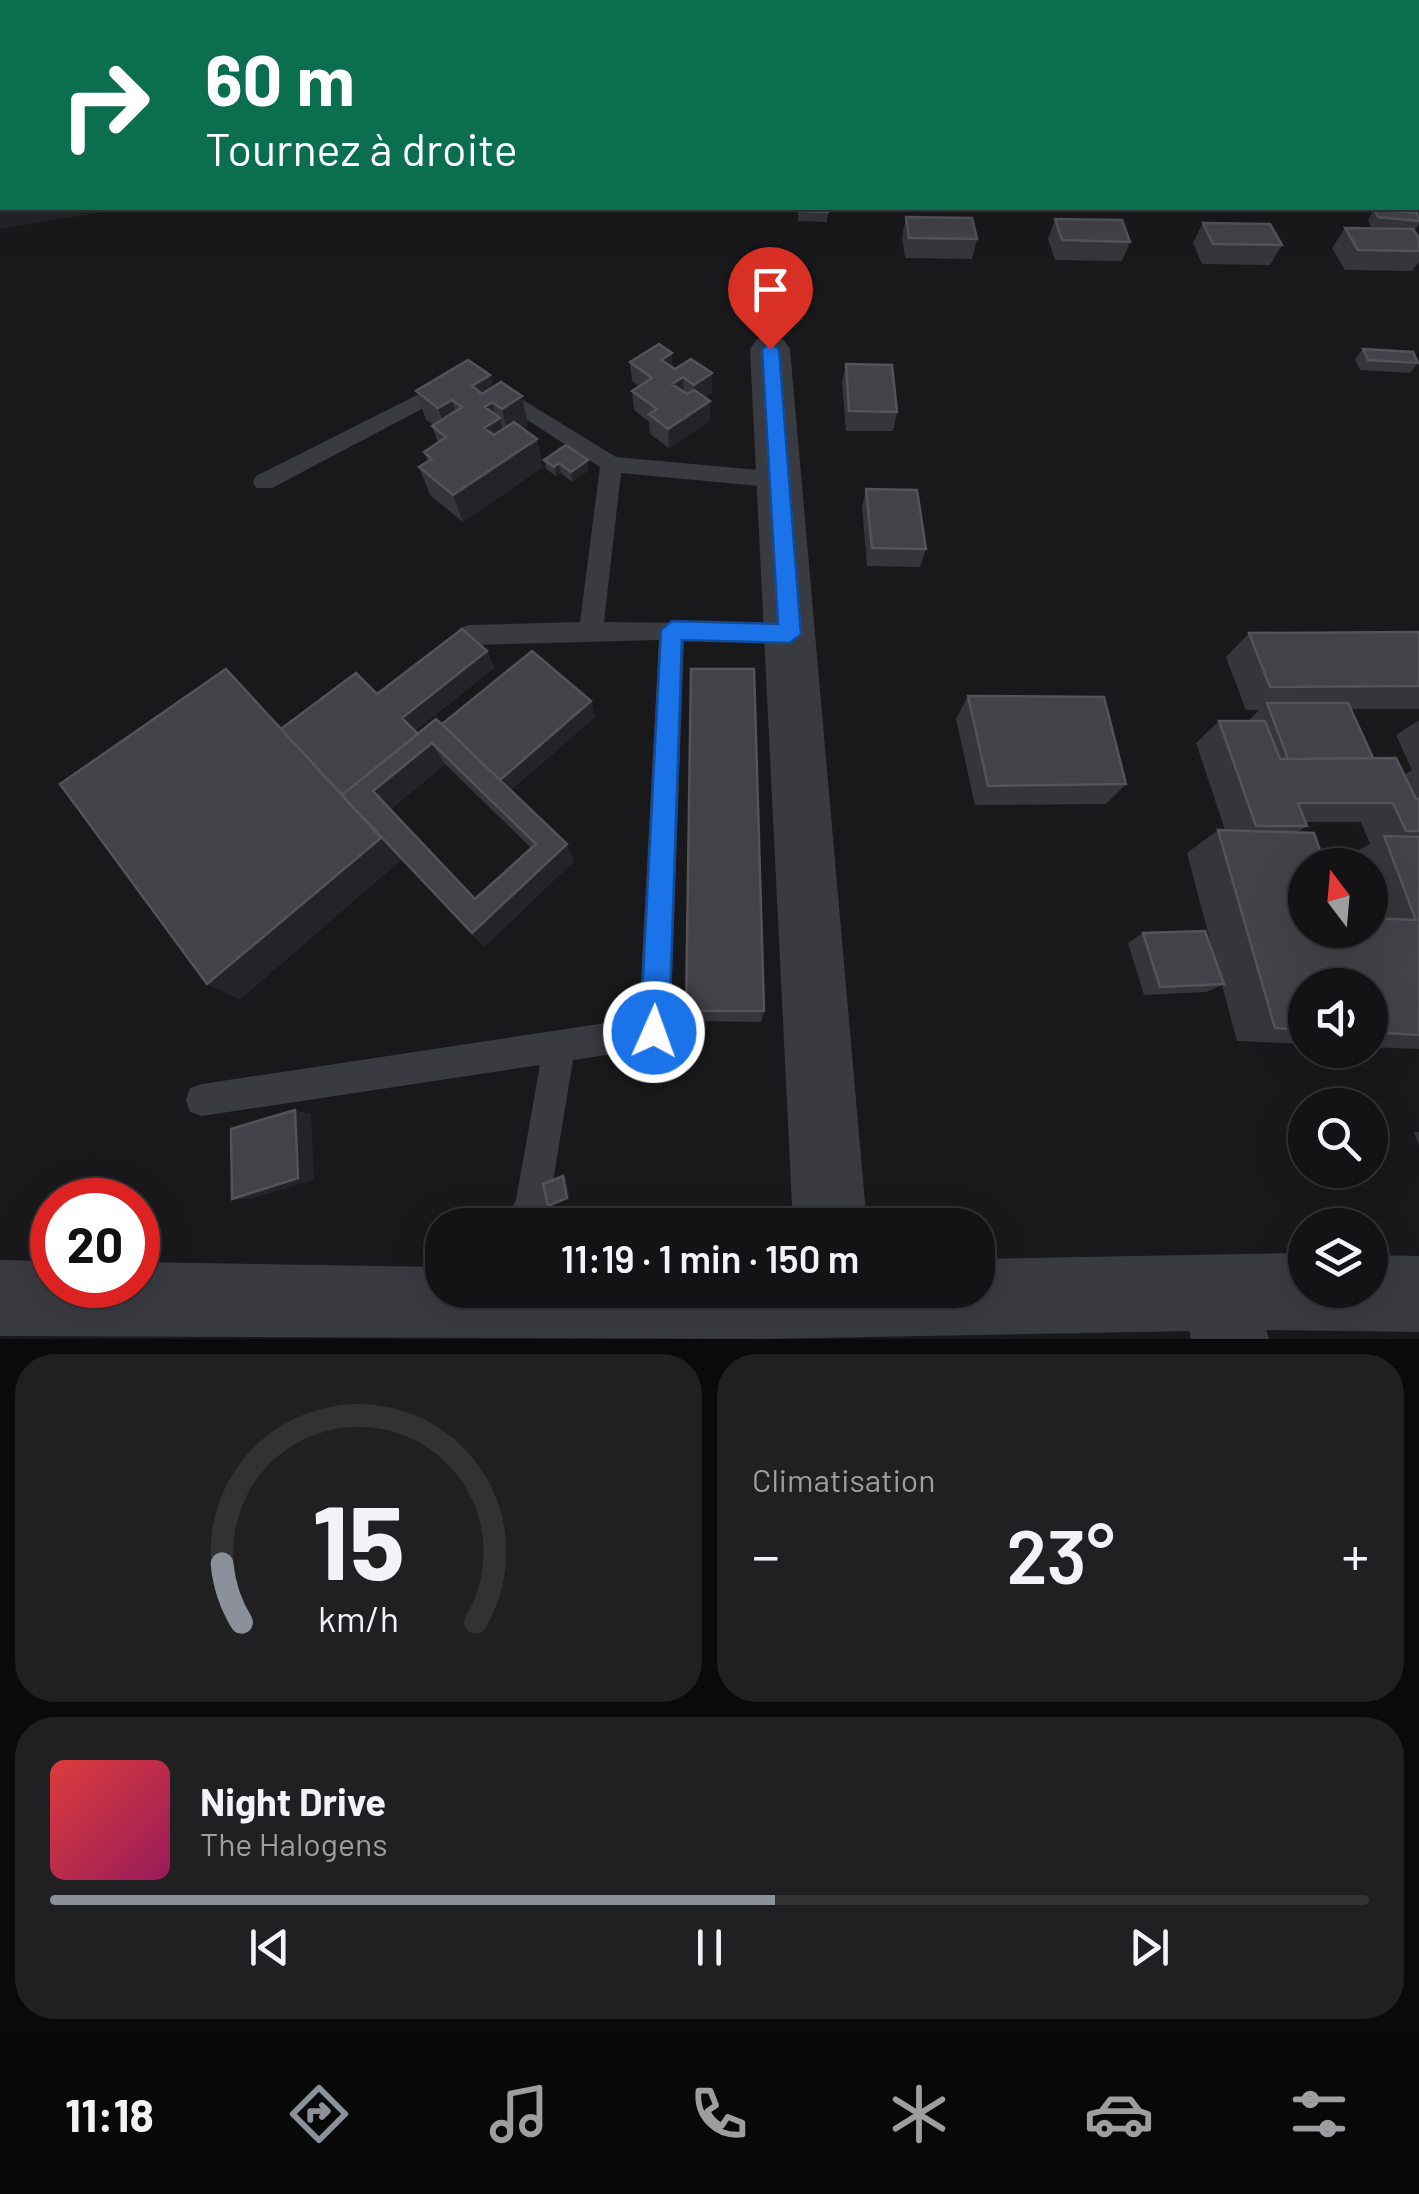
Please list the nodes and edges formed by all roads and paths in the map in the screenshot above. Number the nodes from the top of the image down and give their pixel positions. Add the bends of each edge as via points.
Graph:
1 (770, 349) dead end
2 (611, 464) junction
3 (779, 480) junction
4 (264, 482) dead end
5 (672, 630) junction
6 (592, 633) junction
7 (790, 634) junction
8 (469, 635) edge
9 (559, 1048) junction
10 (202, 1100) dead end
11 (531, 1208) edge
12 (829, 1208) edge
13 (1419, 1294) edge
14 (0, 1298) edge
15 (995, 1304) edge
16 (556, 1308) edge
17 (470, 1312) edge
18 (1223, 1316) edge

1 - 3 street
2 - 3 lane
2 - 4 lane via 471,374
2 - 6 lane
3 - 7 street
5 - 6 lane
5 - 7 lane
5 - 9 lane via 654,1032
6 - 8 lane
7 - 12 street
9 - 10 lane
9 - 11 lane
13 - 18 street
14 - 17 street
15 - 18 street
16 - 17 street

